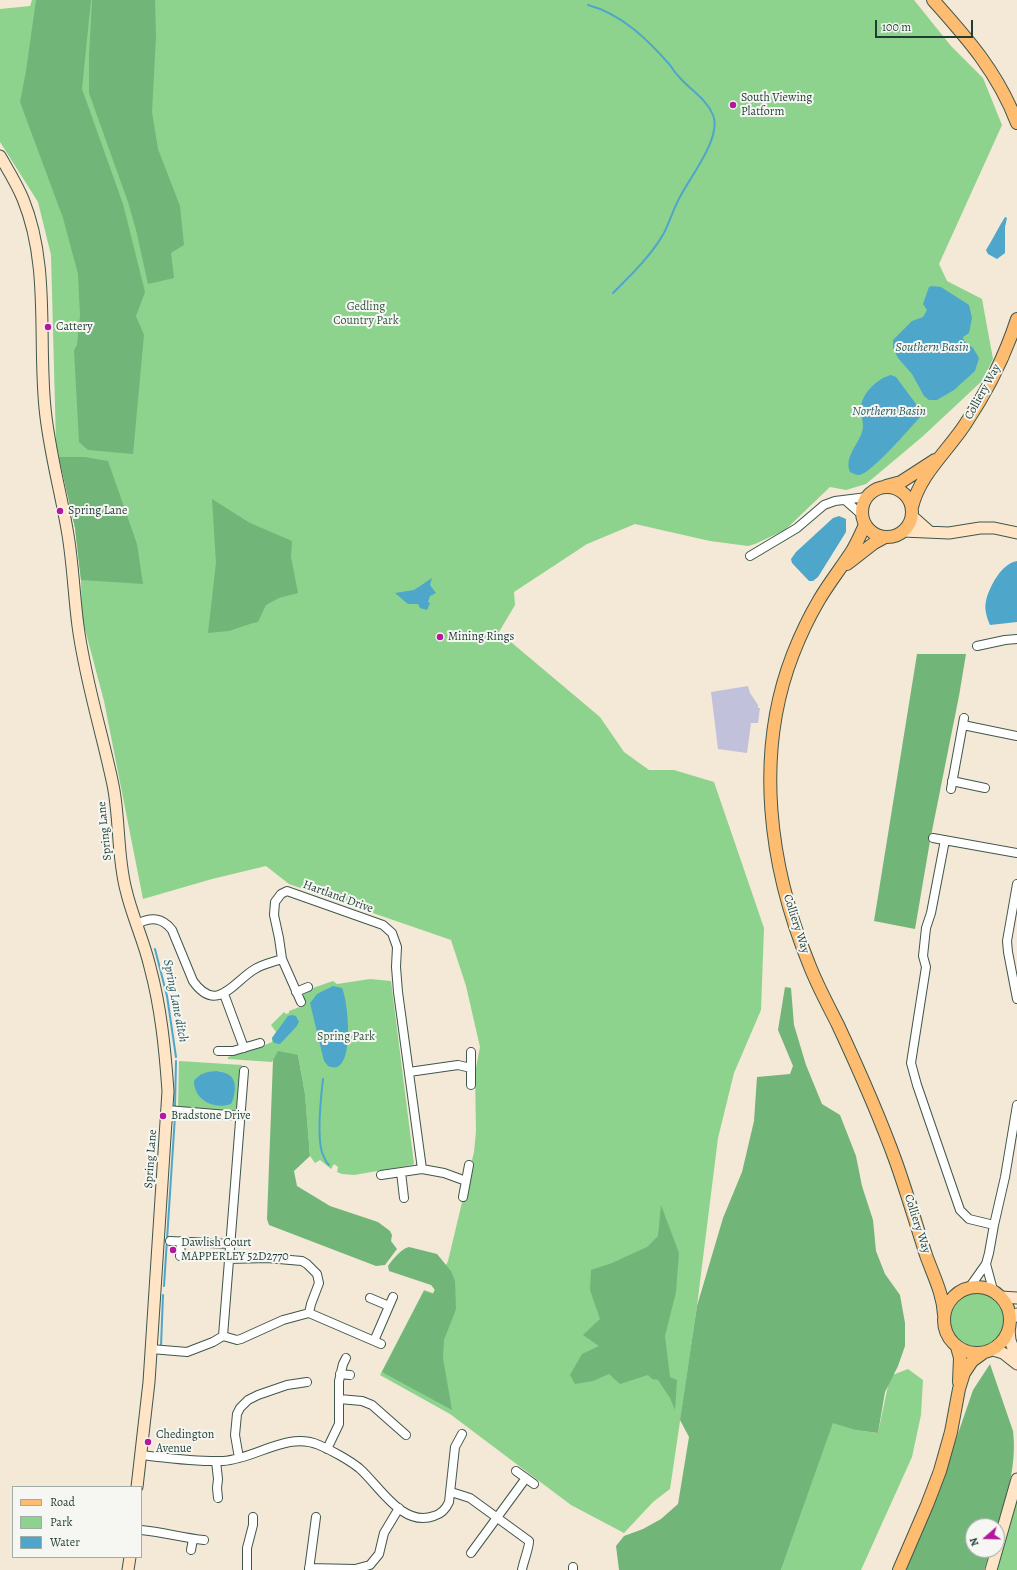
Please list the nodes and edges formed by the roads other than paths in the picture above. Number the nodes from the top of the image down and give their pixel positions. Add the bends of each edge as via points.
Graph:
1 (933, 0) edge
2 (1013, 102) edge
3 (1017, 123) edge
4 (0, 156) edge
5 (1017, 319) edge
6 (938, 458) junction
7 (884, 487) junction
8 (866, 497) junction
9 (845, 500) junction
10 (912, 512) junction
11 (864, 520) junction
12 (903, 531) junction
13 (930, 532) junction
14 (1017, 533) edge
15 (885, 537) junction
16 (750, 556) dead end
17 (837, 572) junction
18 (1017, 639) edge
19 (977, 646) dead end
20 (1017, 736) edge
21 (985, 788) dead end
22 (933, 838) dead end
23 (945, 840) junction
24 (1017, 853) edge
25 (1017, 884) edge
26 (137, 924) junction
27 (282, 959) junction
28 (308, 988) dead end
29 (296, 992) junction
30 (224, 994) junction
31 (1017, 999) edge
32 (301, 1002) dead end
33 (260, 1043) dead end
34 (244, 1048) junction
35 (218, 1052) dead end
36 (471, 1052) dead end
37 (471, 1068) junction
38 (244, 1071) dead end
39 (409, 1072) junction
40 (471, 1085) dead end
41 (1017, 1105) edge
42 (167, 1110) junction
43 (240, 1116) junction
44 (469, 1165) dead end
45 (422, 1169) junction
46 (401, 1172) junction
47 (381, 1175) dead end
48 (466, 1181) junction
49 (463, 1197) dead end
50 (404, 1198) dead end
51 (994, 1225) junction
52 (170, 1241) dead end
53 (181, 1242) junction
54 (230, 1244) junction
55 (180, 1256) dead end
56 (228, 1259) junction
57 (986, 1264) junction
58 (931, 1267) junction
59 (965, 1289) junction
60 (997, 1294) junction
61 (394, 1297) dead end
62 (370, 1298) dead end
63 (1017, 1298) edge
64 (389, 1306) junction
65 (309, 1313) junction
66 (944, 1315) junction
67 (1012, 1321) edge
68 (223, 1336) junction
69 (957, 1347) junction
70 (152, 1349) junction
71 (988, 1352) junction
72 (346, 1358) dead end
73 (1017, 1360) edge
74 (1017, 1364) edge
75 (340, 1374) junction
76 (350, 1375) dead end
77 (303, 1385) dead end
78 (959, 1389) junction
79 (339, 1399) junction
80 (407, 1422) dead end
81 (462, 1434) dead end
82 (327, 1450) junction
83 (141, 1455) junction
84 (239, 1458) junction
85 (216, 1461) junction
86 (516, 1471) dead end
87 (526, 1478) junction
88 (1017, 1479) edge
89 (534, 1484) dead end
90 (137, 1486) edge
91 (451, 1492) junction
92 (218, 1498) dead end
93 (399, 1508) junction
94 (497, 1516) junction
95 (255, 1522) dead end
96 (318, 1523) dead end
97 (142, 1530) edge
98 (193, 1539) junction
99 (204, 1540) dead end
100 (478, 1544) junction
101 (486, 1549) dead end
102 (191, 1550) dead end
103 (471, 1553) dead end
104 (130, 1558) edge
105 (373, 1562) junction
106 (380, 1568) dead end
107 (309, 1569) edge
108 (128, 1570) edge
109 (247, 1570) edge
110 (522, 1570) edge
111 (899, 1570) edge
112 (991, 1570) edge

1 - 2 main road via 965,36
2 - 3 main road
4 - 26 street, Spring Lane via 23,198 38,253 44,406 68,535 78,626 93,706 117,807 124,881
5 - 6 main road, Colliery Way via 991,384 965,425
6 - 7 main road, Colliery Way via 901,482
6 - 10 main road, Colliery Way via 917,490
7 - 8 main road via 874,490
7 - 10 main road via 901,491 909,500
8 - 9 street
8 - 11 main road via 863,505
9 - 11 street
9 - 16 street via 824,505 797,528
10 - 12 main road via 910,524
10 - 13 street
11 - 15 main road via 872,532
11 - 17 main road, Colliery Way via 853,550
12 - 13 street
12 - 15 main road via 892,537
13 - 14 street via 949,533 994,528
15 - 17 main road, Colliery Way
17 - 58 main road, Colliery Way via 819,600 802,635 778,703 770,762 770,801 774,836 792,917 809,965 876,1112
18 - 19 street
20 - 21 street via 963,722 951,785
22 - 23 street
23 - 24 street
23 - 51 street via 926,928 923,956 926,967 911,1062 960,1210 969,1219
25 - 31 street via 1007,941
26 - 30 street via 152,919 165,922 172,930 197,987 208,994
26 - 42 street, Spring Lane via 160,1007 168,1091
27 - 29 street
27 - 30 street via 254,969
27 - 39 street, Hartland Drive via 274,915 275,902 280,894 287,891 383,925 392,933 397,947 397,979
28 - 29 street
29 - 32 street
30 - 34 street
33 - 34 street
34 - 35 street
36 - 37 street
37 - 39 street via 458,1065
37 - 40 street
38 - 43 street
39 - 45 street, Hartland Drive
41 - 51 street
42 - 43 street
42 - 70 street, Spring Lane
43 - 54 street
44 - 48 street
45 - 46 street
45 - 48 street
46 - 47 street
46 - 50 street
48 - 49 street
51 - 57 street
52 - 53 street
53 - 54 street
53 - 55 street
54 - 56 street
56 - 65 street via 267,1258 302,1261 307,1264 317,1274 319,1283
56 - 68 street
57 - 59 street
57 - 60 street
58 - 59 main road, Colliery Way via 946,1287 955,1290
58 - 66 main road, Colliery Way via 943,1301
59 - 60 main road via 981,1287
59 - 66 main road via 952,1298
60 - 63 street
60 - 67 main road via 1007,1305
61 - 64 street
62 - 64 street
64 - 65 street via 377,1342
65 - 68 street via 283,1320 241,1339
66 - 69 main road via 946,1332
67 - 71 main road via 1004,1341
67 - 73 street via 1012,1346
68 - 70 street via 187,1352
69 - 71 main road via 976,1354
69 - 78 main road via 960,1358
70 - 83 street, Spring Lane
71 - 74 street via 1003,1353
71 - 78 main road via 972,1361 964,1373
72 - 75 street
75 - 76 street
75 - 79 street
77 - 84 street via 286,1385 258,1395 240,1408 235,1435
78 - 111 main road via 940,1471
79 - 80 street via 362,1401 372,1405 403,1432
79 - 82 street via 339,1424
81 - 91 street via 452,1446
82 - 84 street via 320,1445 298,1440
82 - 93 street via 358,1468
83 - 85 street
83 - 90 street, Spring Lane
84 - 85 street
85 - 92 street via 218,1479 213,1488
86 - 87 street
87 - 89 street
87 - 94 street
88 - 112 street
91 - 93 street via 447,1507 430,1518 419,1518
91 - 94 street via 470,1498
93 - 105 street via 387,1528 381,1550
94 - 100 street
94 - 110 street via 529,1541
95 - 109 street via 247,1548
96 - 107 street
97 - 98 street
98 - 99 street
98 - 102 street
100 - 101 street
100 - 103 street
104 - 108 street
105 - 106 street
105 - 107 street via 355,1569

